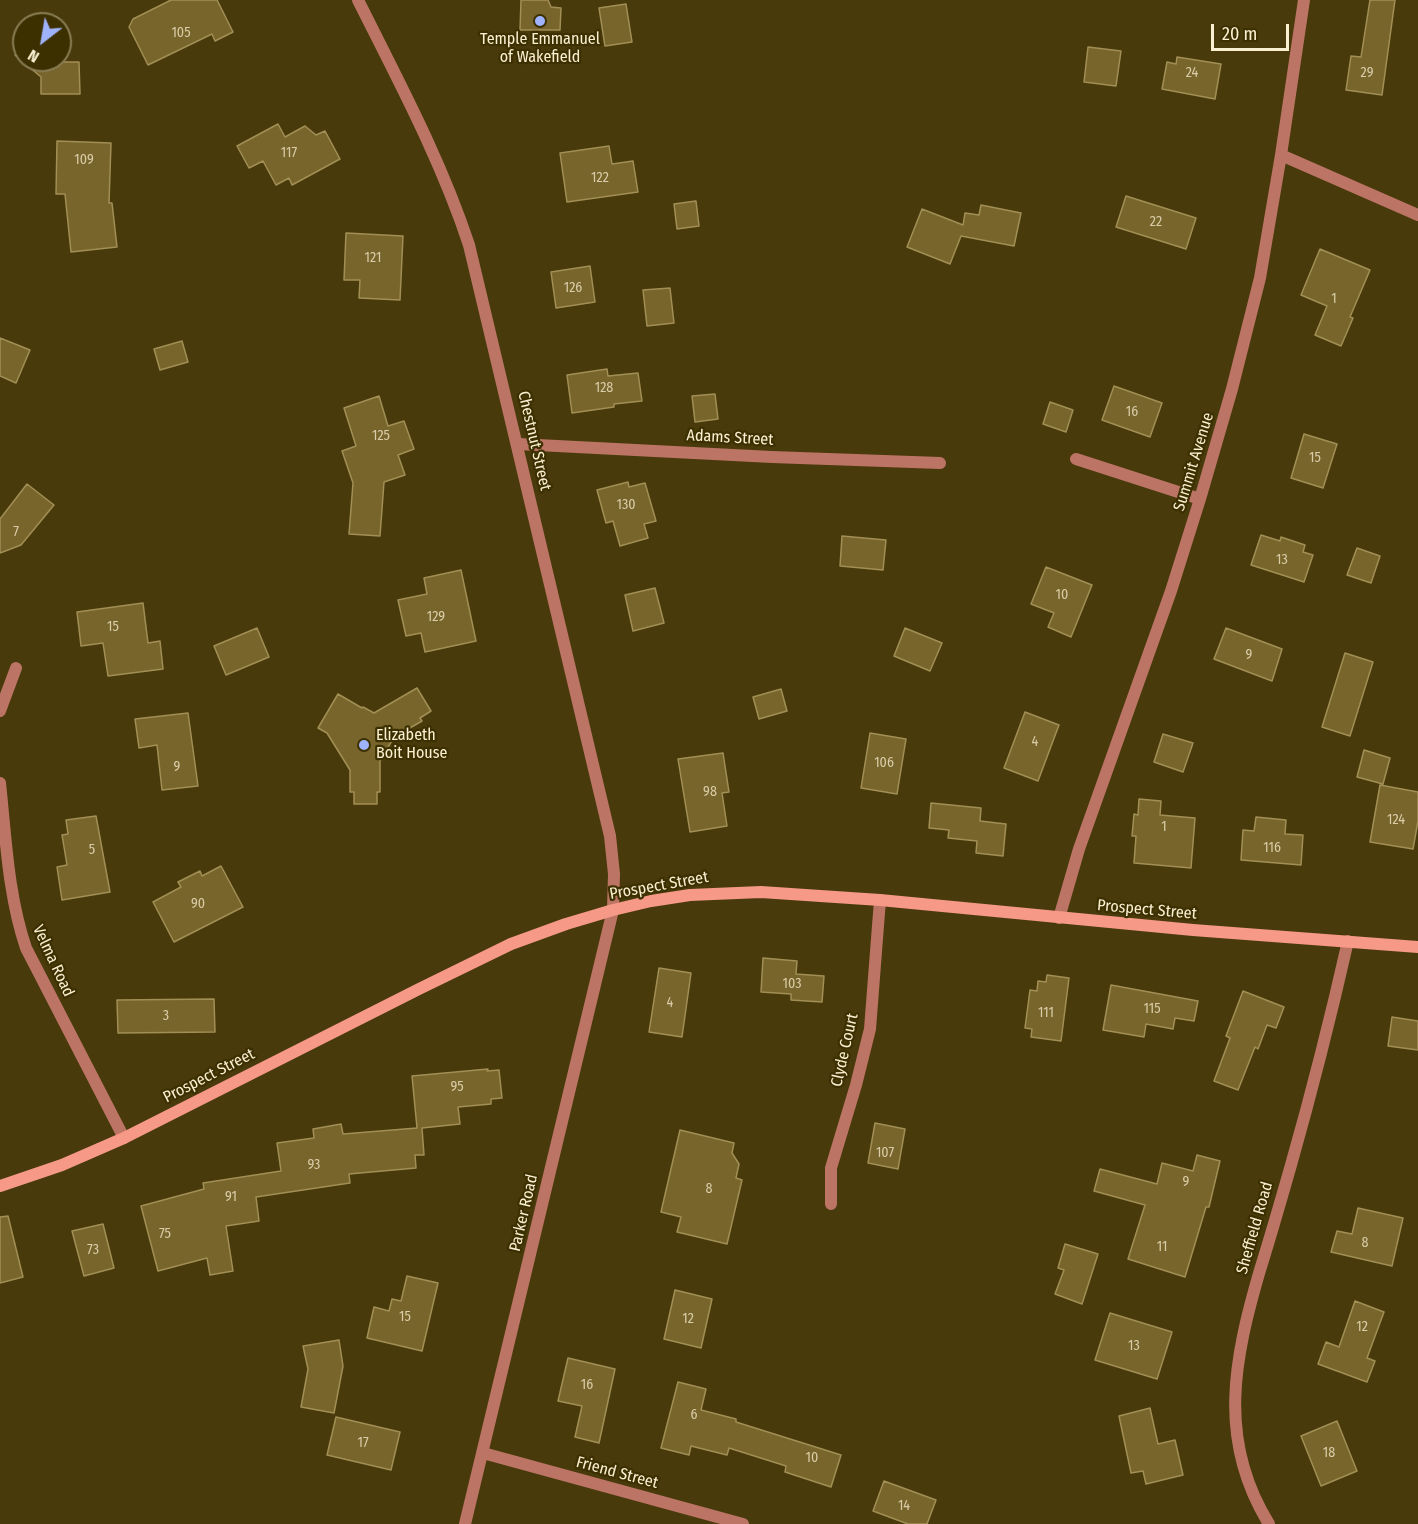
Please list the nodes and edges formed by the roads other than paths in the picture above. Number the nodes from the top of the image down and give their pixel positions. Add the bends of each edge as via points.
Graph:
1 (358, 0) edge
2 (1304, 0) edge
3 (1281, 155) junction
4 (1418, 215) edge
5 (518, 444) junction
6 (1076, 459) dead end
7 (940, 463) dead end
8 (1200, 499) junction
9 (16, 668) dead end
10 (0, 711) edge
11 (0, 783) edge
12 (880, 900) junction
13 (613, 910) junction
14 (1059, 918) junction
15 (1348, 941) junction
16 (1418, 947) edge
17 (124, 1138) junction
18 (0, 1186) edge
19 (831, 1204) dead end
20 (483, 1453) junction
21 (465, 1524) edge
22 (743, 1524) edge
23 (1269, 1524) edge

1 - 5 street, Chestnut Street via 436,158 460,217
2 - 3 street, Summit Avenue
3 - 4 street
3 - 8 street, Summit Avenue via 1250,321
5 - 7 street, Adams Street
5 - 13 street, Chestnut Street via 610,836
6 - 8 street
8 - 14 street, Summit Avenue via 1079,849
9 - 10 street
11 - 17 street, Velma Road via 10,879 26,948
12 - 13 main road, Prospect Street via 726,893 690,895
12 - 14 main road, Prospect Street
12 - 19 street, Clyde Court via 870,1029 831,1168
13 - 17 main road, Prospect Street via 511,944
13 - 20 street, Parker Road
14 - 15 main road, Prospect Street
15 - 16 main road, Prospect Street
15 - 23 street, Sheffield Road via 1291,1166 1246,1318 1237,1365 1235,1406 1240,1450 1250,1489
17 - 18 main road, Prospect Street
20 - 21 street, Parker Road
20 - 22 street, Friend Street

